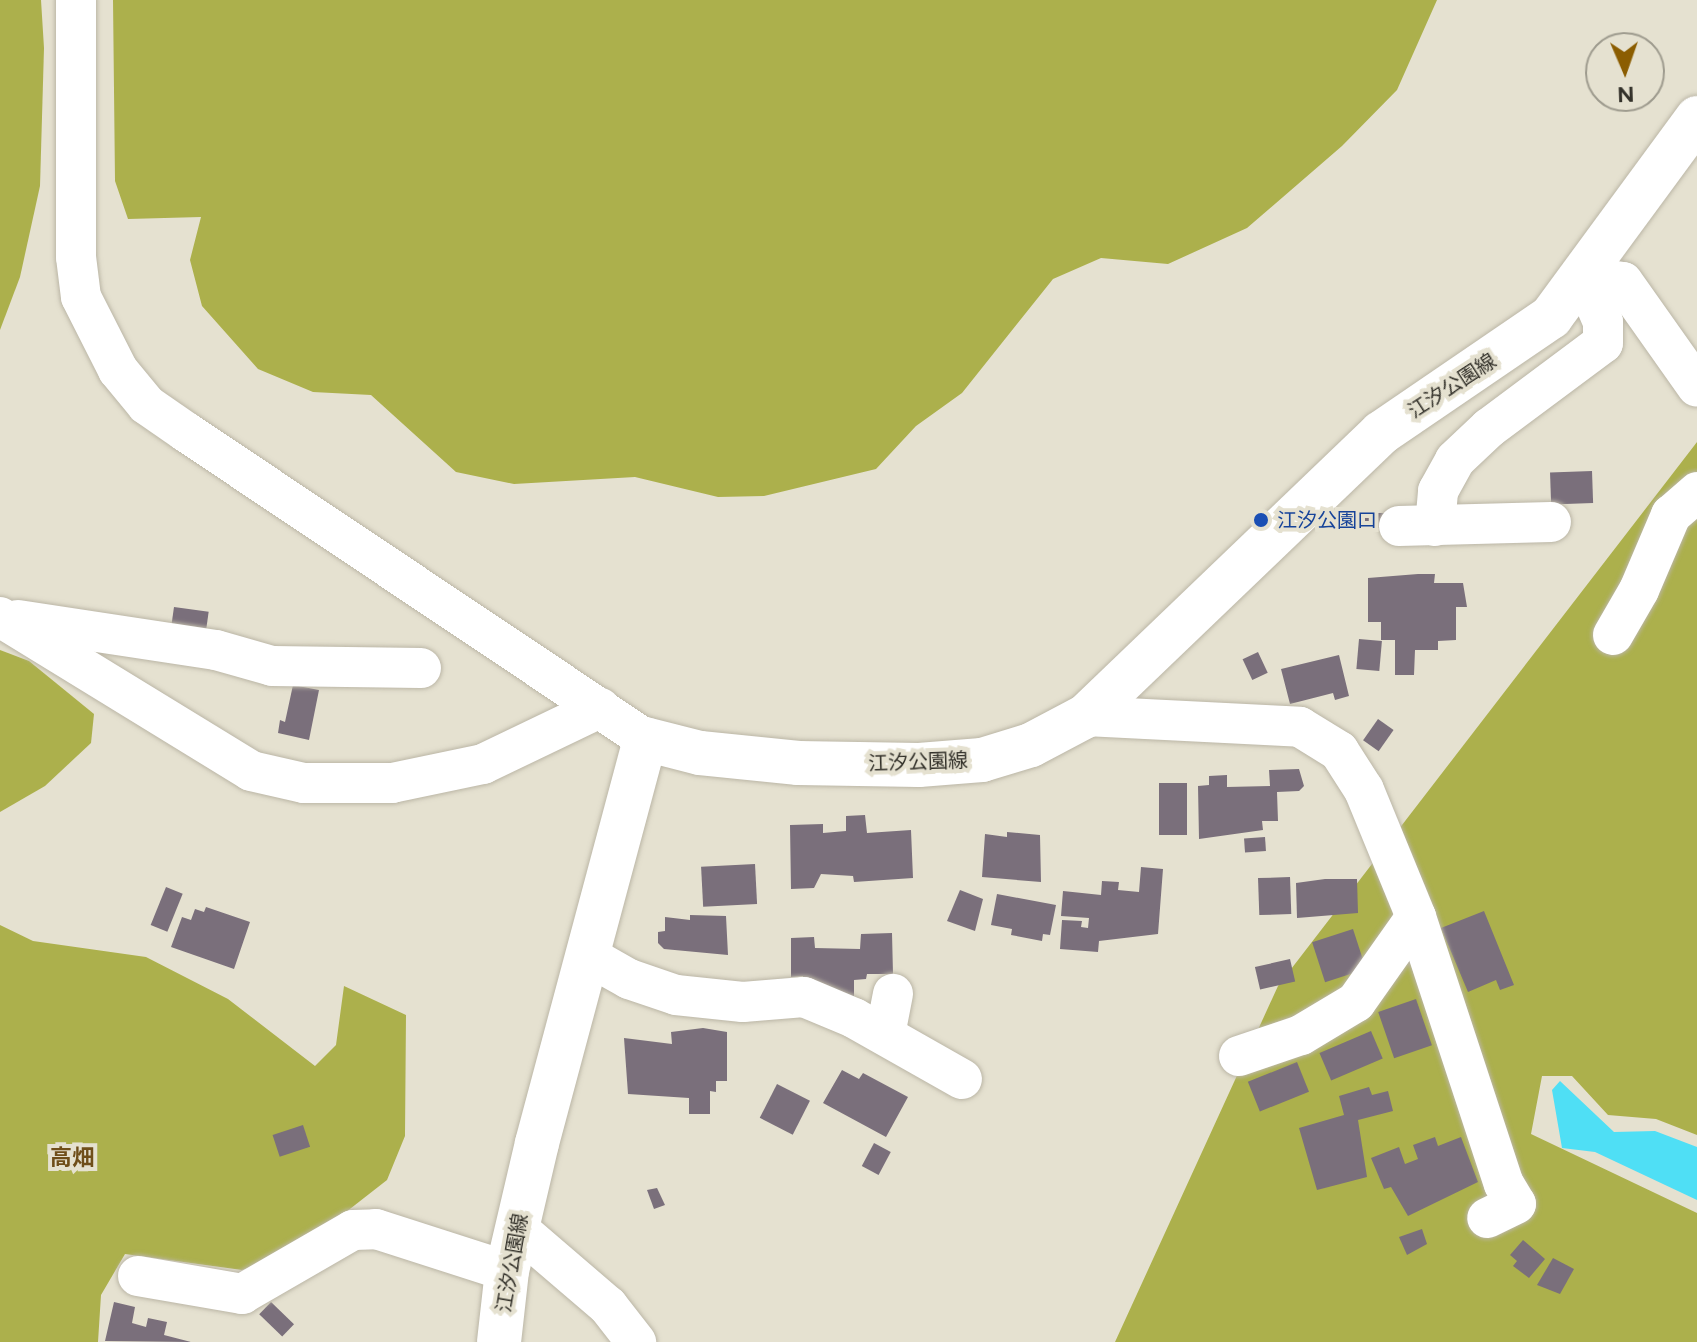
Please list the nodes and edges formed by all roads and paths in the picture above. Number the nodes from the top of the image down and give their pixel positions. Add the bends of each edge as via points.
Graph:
1 (76, 0) edge
2 (1697, 118) edge
3 (1583, 276) junction
4 (1697, 387) edge
5 (1697, 492) edge
6 (1551, 522) dead end
7 (1, 618) edge
8 (1613, 635) dead end
9 (421, 668) dead end
10 (600, 708) junction
11 (1086, 716) junction
12 (645, 739) junction
13 (1416, 917) junction
14 (590, 957) junction
15 (893, 994) dead end
16 (1314, 997) dead end
17 (885, 1035) junction
18 (1301, 1035) junction
19 (1239, 1056) dead end
20 (962, 1079) dead end
21 (1487, 1218) dead end
22 (517, 1228) junction
23 (507, 1271) junction
24 (138, 1276) dead end
25 (499, 1342) edge
26 (636, 1342) edge

1 - 10 street via 76,257 81,297 118,370 156,412
2 - 3 main road, 江汐公園線
3 - 4 street via 1623,282
3 - 6 street via 1603,322 1603,343 1489,428 1455,460 1417,526
3 - 11 main road, 江汐公園線 via 1551,317 1371,442
5 - 8 street via 1671,515
7 - 9 street via 216,650 272,666
7 - 10 street via 251,771 304,783 392,783 483,764
10 - 12 street
11 - 12 main road, 江汐公園線 via 1031,745 982,760 919,765 798,763 700,753
11 - 13 street via 1300,727 1339,751 1364,790
12 - 14 main road, 江汐公園線
13 - 18 street via 1356,1002
13 - 21 street via 1504,1184 1516,1204
14 - 17 street via 629,979 676,995 743,1002 804,997
14 - 22 main road, 江汐公園線
15 - 17 street
16 - 18 street via 1299,1010
17 - 20 street
18 - 19 street
22 - 23 main road, 江汐公園線
22 - 26 street via 608,1306
23 - 24 street via 376,1229 353,1230 242,1294
23 - 25 main road, 江汐公園線

